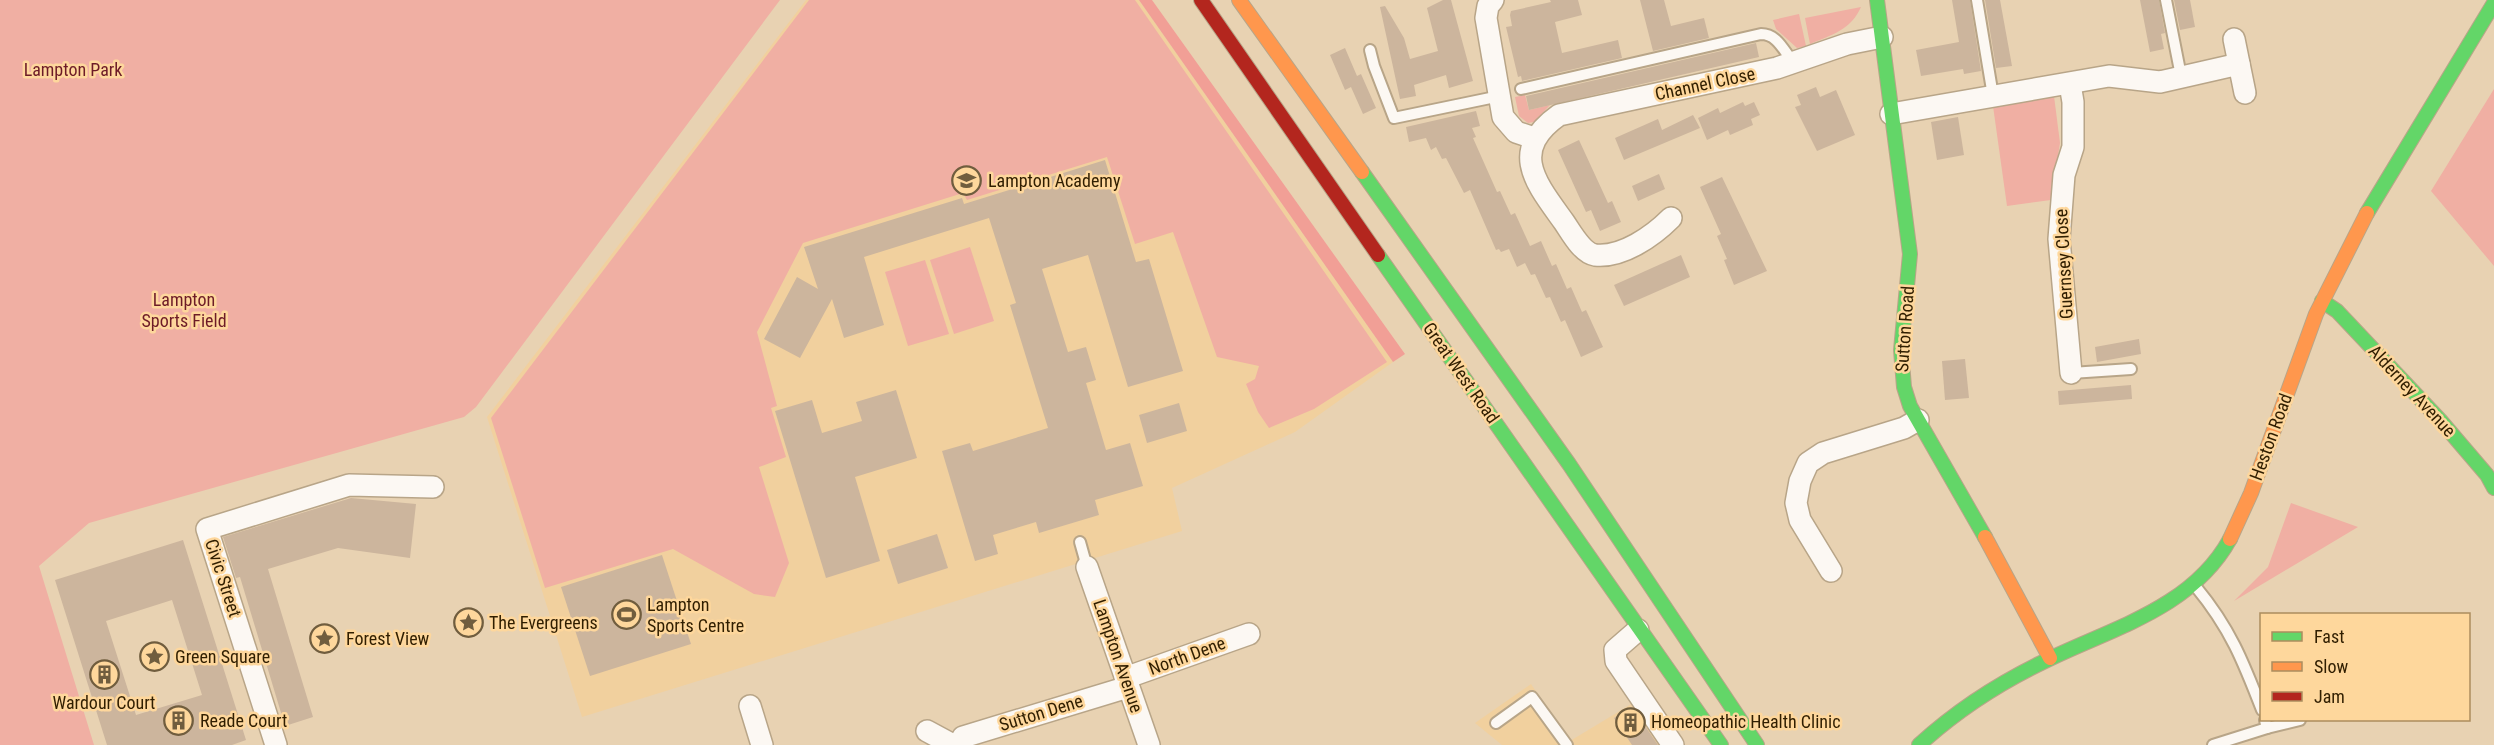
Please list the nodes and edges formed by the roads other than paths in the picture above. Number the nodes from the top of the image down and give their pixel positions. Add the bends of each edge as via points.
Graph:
1 (1201, 0) edge
2 (1239, 0) edge
3 (1493, 0) edge
4 (1877, 0) edge
5 (1977, 0) edge
6 (2166, 0) edge
7 (2494, 3) edge
8 (1882, 37) junction
9 (2234, 39) dead end
10 (1371, 50) dead end
11 (1794, 63) junction
12 (2239, 64) junction
13 (2181, 76) junction
14 (2070, 84) junction
15 (1521, 89) dead end
16 (2245, 93) dead end
17 (1500, 96) junction
18 (1993, 96) junction
19 (1891, 114) junction
20 (1534, 138) junction
21 (1671, 218) dead end
22 (2322, 301) junction
23 (2131, 369) dead end
24 (2071, 373) joint
25 (1918, 420) junction
26 (434, 487) dead end
27 (2494, 488) edge
28 (1080, 542) dead end
29 (1087, 567) joint
30 (1831, 571) dead end
31 (2194, 585) junction
32 (1249, 634) dead end
33 (1629, 636) junction
34 (2050, 658) junction
35 (1127, 683) junction
36 (2260, 705) edge
37 (750, 706) dead end
38 (2292, 721) edge
39 (1496, 723) dead end
40 (2266, 724) edge
41 (927, 731) dead end
42 (1718, 744) edge
43 (276, 745) edge
44 (762, 745) edge
45 (953, 745) edge
46 (959, 745) edge
47 (1149, 745) edge
48 (1566, 745) edge
49 (1673, 745) edge
50 (1757, 745) edge
51 (1919, 745) edge
52 (2212, 745) edge

1 - 33 main road, Great West Road
2 - 50 main road, Great West Road via 1569,464
3 - 17 street via 1486,18
4 - 8 main road, Sutton Road
5 - 18 lane
6 - 13 lane
7 - 22 main road, Heston Road via 2387,180
8 - 11 street, Channel Close via 1847,44
8 - 19 main road, Sutton Road
9 - 12 street
10 - 17 lane via 1394,118
11 - 15 lane via 1776,39 1761,34
11 - 20 street, Channel Close via 1559,115
12 - 13 street
12 - 16 street
13 - 14 street via 2160,82 2109,76
14 - 18 street
14 - 24 street, Guernsey Close via 2073,147 2064,175 2059,239
17 - 20 street via 1503,117 1509,126
18 - 19 street
19 - 25 main road, Sutton Road via 1910,254 1900,376
20 - 21 street via 1530,156 1537,185 1581,246 1592,254 1608,255 1629,247 1657,232
22 - 27 main road, Alderney Avenue via 2440,420
22 - 31 main road, Heston Road via 2235,531 2214,564
23 - 24 lane
25 - 30 street via 1823,453 1808,464 1796,503 1800,520
25 - 34 main road, Sutton Road
26 - 43 street, Civic Street via 349,485 207,530
28 - 29 lane
29 - 35 street, Lampton Avenue
31 - 34 main road, Heston Road via 2159,608
31 - 36 lane via 2218,612
32 - 35 street, North Dene
33 - 42 main road, Great West Road
33 - 49 street via 1615,650 1616,661
34 - 51 main road, Heston Road via 1973,699
35 - 46 street, Sutton Dene via 963,737
35 - 47 street, Lampton Avenue
37 - 44 street
38 - 40 lane
39 - 48 lane via 1532,697
40 - 52 lane
41 - 45 street

